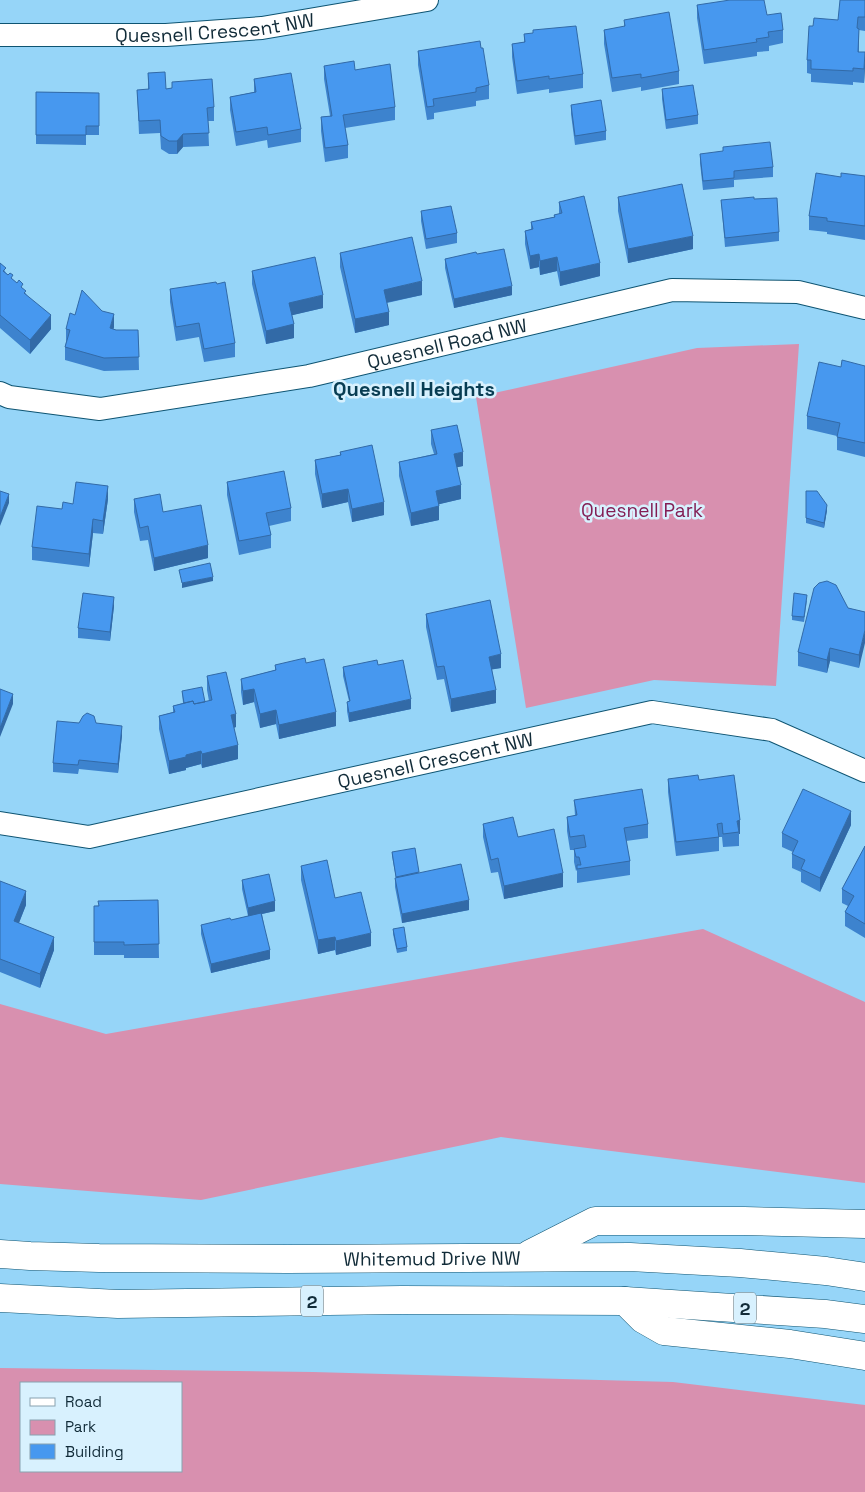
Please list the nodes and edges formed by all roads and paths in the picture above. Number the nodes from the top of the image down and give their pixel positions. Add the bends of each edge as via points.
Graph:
1 (427, 0) edge
2 (0, 35) edge
3 (865, 308) edge
4 (0, 393) edge
5 (865, 771) edge
6 (0, 823) edge
7 (865, 1224) edge
8 (0, 1254) edge
9 (525, 1257) junction
10 (865, 1277) edge
11 (0, 1298) edge
12 (625, 1300) junction
13 (865, 1319) edge
14 (865, 1356) edge

1 - 2 street, Quesnell Crescent NW via 262,28 166,35
3 - 4 street, Quesnell Road NW via 798,292 672,290 309,376 100,409 9,397
5 - 6 street, Quesnell Crescent NW via 772,730 652,712 89,837
7 - 9 highway via 595,1221
8 - 9 highway, Whitemud Drive NW / 2 via 99,1258
9 - 10 highway, Whitemud Drive NW / 2 via 660,1258
11 - 12 highway, 2 via 118,1304
12 - 13 highway, 2
12 - 14 highway via 643,1319 664,1331 790,1344

